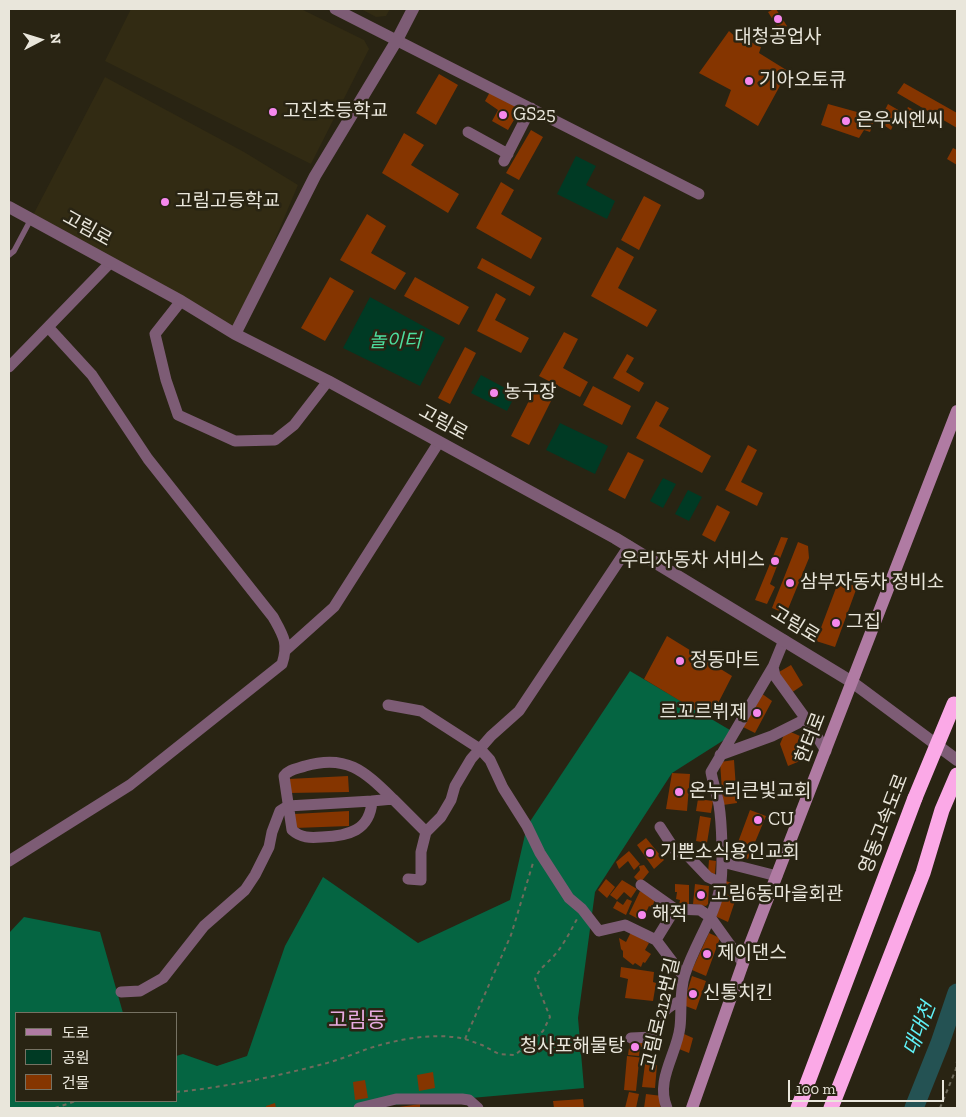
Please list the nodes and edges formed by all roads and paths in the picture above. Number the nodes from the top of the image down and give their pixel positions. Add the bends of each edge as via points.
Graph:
1 (335, 9) edge
2 (413, 9) edge
3 (397, 40) junction
4 (531, 108) junction
5 (468, 132) dead end
6 (699, 194) dead end
7 (9, 207) edge
8 (31, 219) junction
9 (9, 255) edge
10 (110, 263) junction
11 (181, 301) junction
12 (48, 328) junction
13 (235, 334) junction
14 (9, 367) edge
15 (328, 381) junction
16 (957, 411) edge
17 (439, 442) junction
18 (629, 546) junction
19 (784, 640) junction
20 (286, 650) junction
21 (774, 666) junction
22 (852, 682) junction
23 (956, 700) edge
24 (388, 706) dead end
25 (806, 719) junction
26 (480, 749) junction
27 (826, 751) junction
28 (720, 755) junction
29 (957, 760) edge
30 (957, 775) edge
31 (393, 799) junction
32 (372, 800) junction
33 (288, 806) junction
34 (660, 827) dead end
35 (426, 832) junction
36 (538, 848) junction
37 (9, 861) edge
38 (722, 862) junction
39 (777, 876) junction
40 (408, 879) dead end
41 (721, 883) junction
42 (641, 885) dead end
43 (582, 909) junction
44 (675, 910) junction
45 (710, 917) junction
46 (656, 940) junction
47 (743, 964) junction
48 (684, 977) junction
49 (121, 992) dead end
50 (681, 1001) junction
51 (631, 1038) dead end
52 (465, 1039) junction
53 (957, 1061) edge
54 (178, 1092) edge
55 (73, 1102) edge
56 (451, 1103) edge
57 (397, 1104) edge
58 (55, 1108) edge
59 (362, 1108) edge
60 (478, 1108) edge
61 (667, 1108) edge
62 (692, 1108) edge
63 (798, 1108) edge
64 (831, 1108) edge
65 (940, 1108) edge

1 - 3 street
2 - 3 street
3 - 4 street
3 - 13 street via 315,176
4 - 5 street via 506,158
4 - 6 street
7 - 8 street, 고림로
8 - 9 lane
8 - 10 street, 고림로
10 - 11 street, 고림로
10 - 12 street
11 - 13 street, 고림로
11 - 15 street via 155,334 178,416 235,441 275,440 294,425
12 - 14 street
12 - 20 street via 92,375 148,459 273,617 283,634
13 - 15 street, 고림로
15 - 17 street, 고림로
16 - 22 main road, 한터로
17 - 18 street, 고림로
17 - 20 street via 334,607
18 - 19 street, 고림로
18 - 26 street via 519,711
19 - 21 street, 고림로212번길
19 - 22 street, 고림로
20 - 37 street via 282,664 130,785
21 - 25 street via 775,676
21 - 28 street, 고림로212번길
22 - 27 main road, 한터로
22 - 29 street, 고림로
23 - 63 highway, 영동고속도로, bridge via 915,798
24 - 26 street via 421,711
25 - 27 street
25 - 28 street via 772,736
26 - 35 street via 455,786 441,817
26 - 36 street via 490,760
27 - 39 main road, 한터로
28 - 38 street, 고림로212번길 via 710,772 719,806
30 - 64 highway via 942,810 923,873
31 - 32 street
31 - 33 street via 362,772 331,761 286,773 284,782
31 - 35 street
32 - 33 street
32 - 33 street via 370,814 364,824 355,832 339,837 308,838 298,835 292,830
33 - 49 street via 280,810 269,846 245,890 204,926 163,978 140,991
34 - 41 street via 675,850 688,856 708,877
35 - 40 street via 421,852 421,880
36 - 43 street via 569,898
36 - 52 path via 511,935
38 - 39 street
38 - 41 street, 고림로212번길
39 - 47 main road, 한터로
41 - 45 street, 고림로212번길
42 - 44 street
43 - 46 street via 600,931 625,925
43 - 52 path via 566,940 535,979 550,1017 543,1031 515,1055 499,1054
44 - 45 street via 700,910
44 - 46 street
45 - 47 street
45 - 48 street, 고림로212번길
46 - 48 street
47 - 62 main road, 한터로
48 - 50 street, 고림로212번길
50 - 51 street via 668,1006 662,1013 653,1037
50 - 61 street, 고림로212번길 via 680,1029 664,1083
52 - 54 path via 432,1036 382,1045 325,1063 216,1087
53 - 65 path
55 - 58 path
56 - 57 street
56 - 60 street via 469,1100
57 - 59 street

